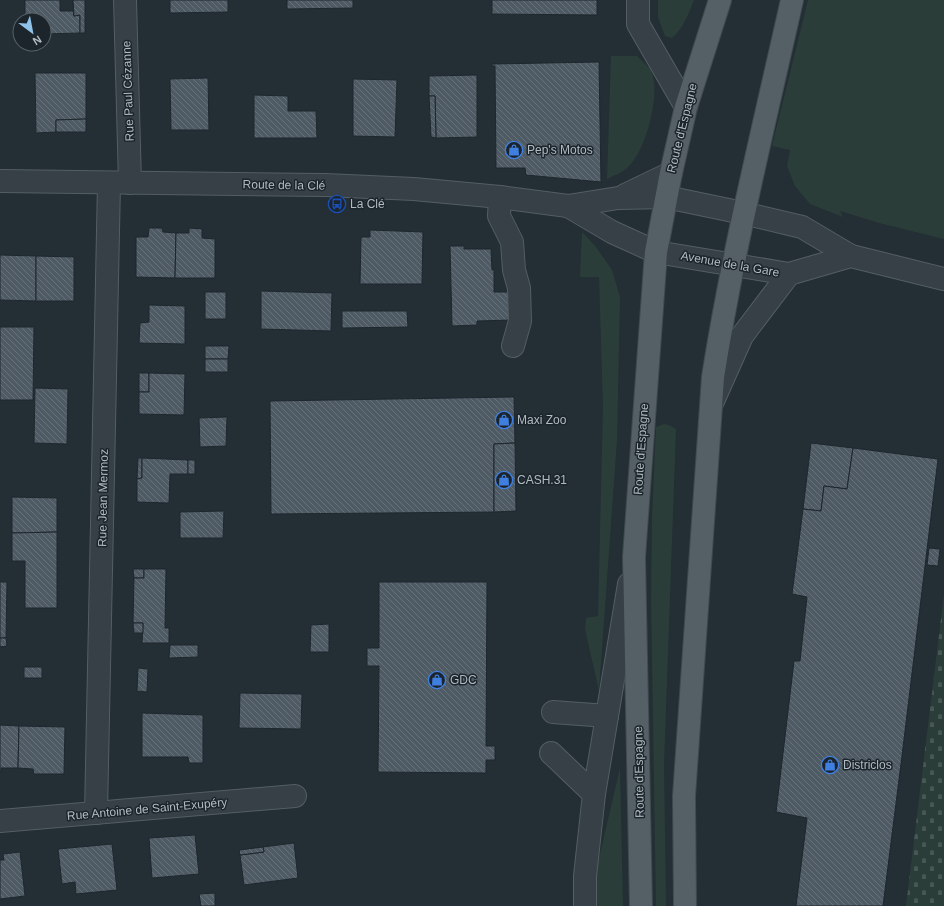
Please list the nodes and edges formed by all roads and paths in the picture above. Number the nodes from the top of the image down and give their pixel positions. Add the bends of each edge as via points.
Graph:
1 (125, 0) edge
2 (638, 0) edge
3 (720, 0) edge
4 (792, 0) edge
5 (686, 107) junction
6 (671, 173) junction
7 (0, 181) edge
8 (120, 183) junction
9 (500, 197) junction
10 (666, 197) junction
11 (618, 198) junction
12 (568, 206) junction
13 (743, 213) junction
14 (656, 252) junction
15 (851, 256) junction
16 (732, 265) junction
17 (789, 274) junction
18 (944, 279) edge
19 (513, 346) dead end
20 (711, 406) junction
21 (634, 557) junction
22 (553, 712) dead end
23 (607, 716) junction
24 (551, 753) dead end
25 (594, 794) junction
26 (295, 796) dead end
27 (96, 813) junction
28 (0, 821) edge
29 (585, 906) edge
30 (641, 906) edge
31 (685, 906) edge

1 - 8 street, Rue Paul Cézanne
2 - 5 street via 638,24
3 - 5 main road, Route d'Espagne
4 - 13 main road
5 - 6 main road, Route d'Espagne
6 - 10 main road, Route d'Espagne
6 - 11 street, Route de la Clé
7 - 8 street, Route de la Clé
8 - 9 street, Route de la Clé via 325,185 414,189
8 - 27 street, Rue Jean Mermoz
9 - 12 street, Route de la Clé
9 - 19 street via 499,216 512,242 514,270 519,288 520,321
10 - 11 street, Route de la Clé
10 - 13 street, Route de la Clé
10 - 14 main road, Route d'Espagne
11 - 12 street, Route de la Clé
12 - 14 street, Route de la Clé via 612,232
13 - 15 street, Route de la Clé via 802,227
13 - 16 main road
14 - 16 street, Avenue de la Gare
14 - 21 main road, Route d'Espagne
15 - 17 street, Avenue de la Gare
15 - 18 street
16 - 17 street, Avenue de la Gare
16 - 20 main road via 713,376
17 - 20 street via 742,336
20 - 31 main road via 684,796
21 - 23 street
21 - 30 main road, Route d'Espagne
22 - 23 street
23 - 25 street
24 - 25 street
25 - 29 street via 585,876
26 - 27 street, Rue Antoine de Saint-Exupéry
27 - 28 street, Rue Antoine de Saint-Exupéry

